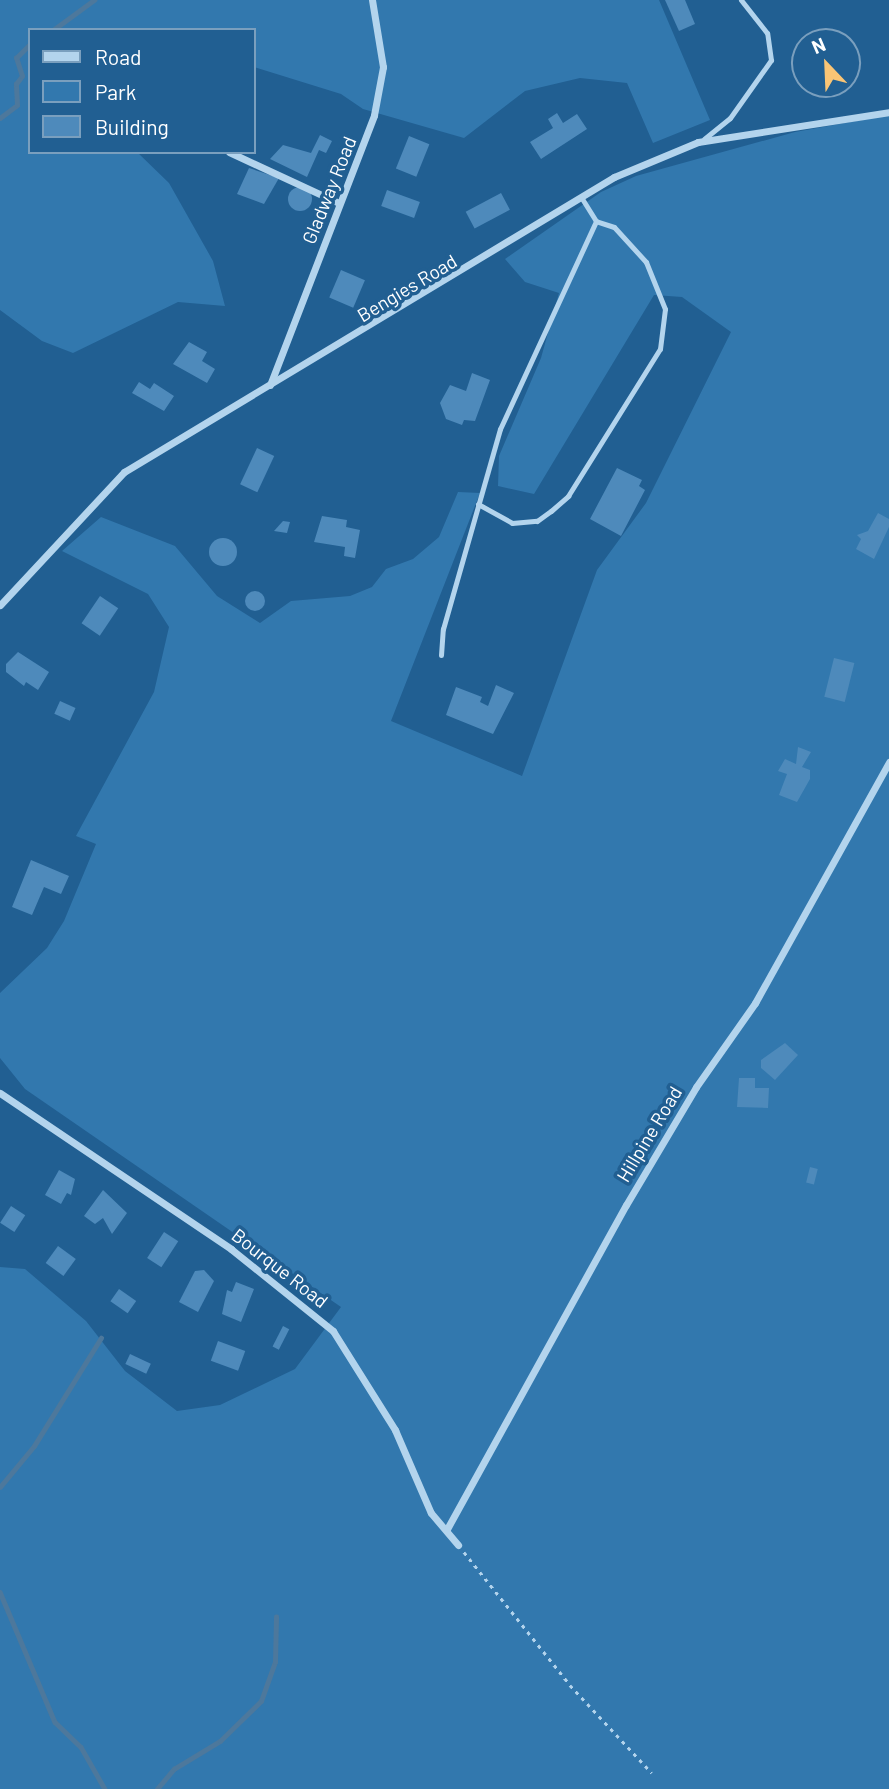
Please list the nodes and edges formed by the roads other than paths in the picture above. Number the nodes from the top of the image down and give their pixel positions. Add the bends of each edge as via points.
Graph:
1 (372, 0) edge
2 (741, 0) edge
3 (889, 111) edge
4 (698, 142) junction
5 (233, 154) edge
6 (581, 197) junction
7 (339, 203) junction
8 (596, 220) junction
9 (270, 385) junction
10 (478, 504) junction
11 (0, 605) edge
12 (441, 655) dead end
13 (889, 762) edge
14 (0, 1093) edge
15 (447, 1530) junction
16 (458, 1545) road end

1 - 7 street, Gladway Road via 383,66 379,96 365,144
2 - 4 lane via 767,33 771,60 730,118
3 - 4 street, Bengies Road
4 - 6 street, Bengies Road via 632,167
5 - 7 street
6 - 8 lane
6 - 9 street, Bengies Road
7 - 9 street, Gladway Road
8 - 10 lane via 500,429
8 - 10 lane via 614,227 646,262 665,309 660,349 568,496 551,511 537,521 512,523
9 - 11 street, Bengies Road via 124,472
10 - 12 lane via 443,629
13 - 15 street, Hillpine Road via 755,1003 696,1087 626,1205
14 - 15 street, Bourque Road via 242,1257 333,1331 394,1430 431,1513
15 - 16 street, Bourque Road

